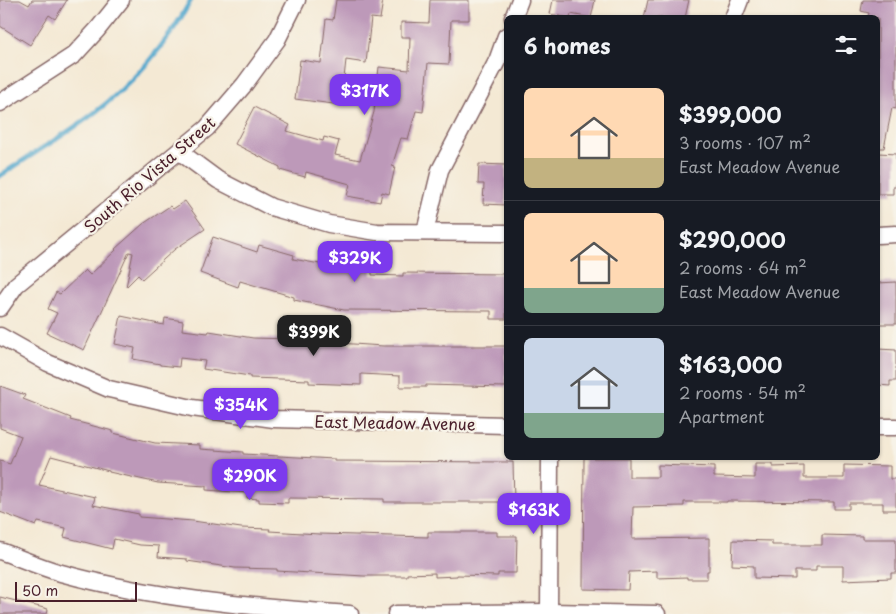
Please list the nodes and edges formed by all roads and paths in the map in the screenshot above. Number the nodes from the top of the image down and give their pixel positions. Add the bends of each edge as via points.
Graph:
1 (121, 0) edge
2 (297, 0) edge
3 (520, 0) edge
4 (740, 0) edge
5 (514, 15) edge
6 (734, 15) edge
7 (504, 42) edge
8 (0, 103) edge
9 (180, 152) junction
10 (425, 232) junction
11 (504, 233) edge
12 (896, 234) edge
13 (880, 235) edge
14 (0, 308) edge
15 (0, 336) edge
16 (504, 425) edge
17 (880, 427) edge
18 (896, 427) edge
19 (550, 460) edge
20 (0, 550) edge
21 (250, 610) edge
22 (549, 612) junction
23 (350, 614) edge
24 (396, 614) edge
25 (657, 614) edge

1 - 8 street via 74,55
2 - 9 street, South Rio Vista Street via 277,40 244,85 207,128
3 - 5 street
4 - 6 street
7 - 10 street via 440,170
9 - 10 street via 218,180 271,207 329,224 376,232
9 - 14 street, South Rio Vista Street via 16,285
10 - 11 street
12 - 13 street
15 - 16 street, East Meadow Avenue via 48,363 110,389 192,408 274,419
17 - 18 street
19 - 22 street
20 - 21 street via 58,572 129,590
21 - 23 street
22 - 24 street
22 - 25 street

